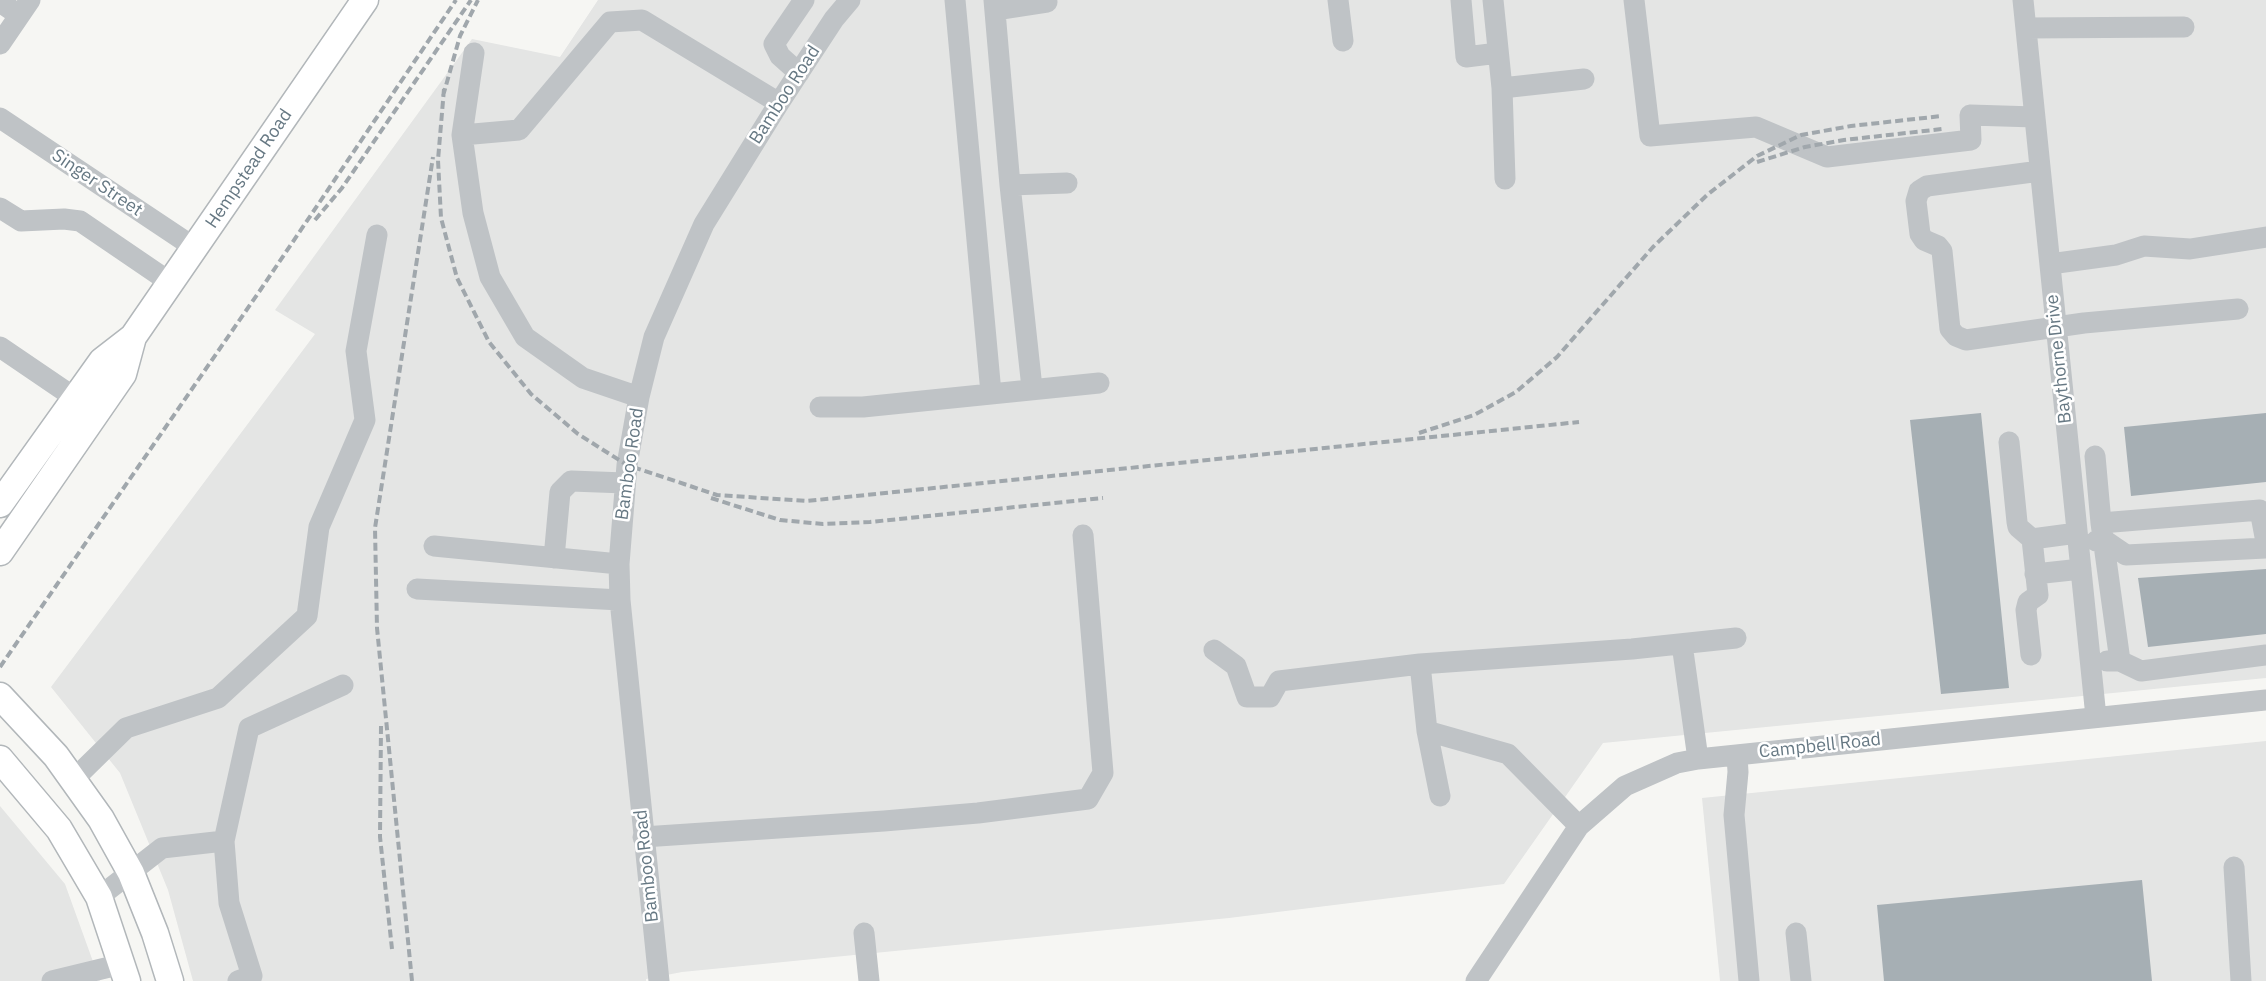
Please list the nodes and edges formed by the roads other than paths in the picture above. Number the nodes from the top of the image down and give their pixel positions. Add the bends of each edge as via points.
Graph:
1 (365, 0) edge
2 (804, 0) edge
3 (850, 0) edge
4 (955, 0) edge
5 (1338, 0) edge
6 (1460, 0) edge
7 (1493, 0) edge
8 (1634, 0) edge
9 (2023, 0) edge
10 (0, 2) edge
11 (1047, 2) dead end
12 (994, 5) edge
13 (24, 7) edge
14 (2184, 27) dead end
15 (2026, 28) junction
16 (1342, 41) dead end
17 (0, 44) edge
18 (474, 53) dead end
19 (1498, 53) junction
20 (799, 72) junction
21 (1584, 79) dead end
22 (1502, 88) junction
23 (779, 103) junction
24 (2035, 117) junction
25 (0, 118) edge
26 (462, 134) junction
27 (2040, 171) junction
28 (1506, 179) dead end
29 (1067, 183) dead end
30 (1010, 185) junction
31 (0, 208) edge
32 (377, 235) dead end
33 (2266, 237) edge
34 (195, 248) junction
35 (2050, 264) junction
36 (170, 283) junction
37 (2238, 309) dead end
38 (2056, 327) junction
39 (133, 337) junction
40 (0, 347) edge
41 (1099, 383) dead end
42 (1032, 388) junction
43 (991, 393) junction
44 (640, 397) junction
45 (75, 398) junction
46 (820, 407) dead end
47 (54, 429) junction
48 (2009, 442) dead end
49 (75, 444) junction
50 (2095, 456) dead end
51 (625, 483) junction
52 (0, 504) edge
53 (2103, 532) junction
54 (1083, 534) dead end
55 (2078, 538) junction
56 (2032, 539) junction
57 (2266, 542) edge
58 (434, 546) dead end
59 (2266, 548) edge
60 (0, 552) edge
61 (554, 558) junction
62 (619, 564) junction
63 (2081, 569) junction
64 (2036, 574) junction
65 (417, 589) dead end
66 (620, 600) junction
67 (1736, 638) dead end
68 (1682, 644) junction
69 (1214, 650) dead end
70 (2031, 655) dead end
71 (2266, 655) edge
72 (2090, 661) junction
73 (2120, 661) junction
74 (1420, 664) junction
75 (343, 684) dead end
76 (0, 696) edge
77 (2266, 700) edge
78 (2096, 718) junction
79 (1427, 731) junction
80 (1737, 755) junction
81 (0, 758) edge
82 (1698, 759) junction
83 (74, 779) junction
84 (1440, 796) dead end
85 (1579, 826) junction
86 (644, 837) junction
87 (224, 841) junction
88 (2234, 867) dead end
89 (131, 873) junction
90 (100, 897) junction
91 (864, 933) dead end
92 (1796, 933) dead end
93 (125, 972) edge
94 (52, 981) edge
95 (170, 981) edge
96 (238, 981) edge
97 (659, 981) edge
98 (869, 981) edge
99 (1476, 981) edge
100 (1749, 981) edge
101 (1801, 981) edge
102 (2241, 981) edge

1 - 34 main road, Hempstead Road
2 - 20 street via 774,44 780,56
3 - 20 street, Bamboo Road
4 - 43 street
5 - 16 street
6 - 19 street via 1466,57
7 - 19 street
8 - 24 street via 1650,136 1756,127 1827,157 1971,140 1970,116
9 - 15 street, Baythorne Drive
10 - 13 street
11 - 12 street
12 - 30 street
13 - 17 street
14 - 15 street
15 - 24 street, Baythorne Drive
18 - 26 street
19 - 22 street
20 - 23 street, Bamboo Road
21 - 22 street
22 - 28 street
23 - 26 street via 642,20 610,22 519,130
23 - 44 street, Bamboo Road via 704,224 654,337
24 - 27 street, Baythorne Drive
25 - 34 street, Singer Street
26 - 44 street via 473,213 490,277 525,337 583,378
27 - 35 street, Baythorne Drive
27 - 38 street via 1927,186 1919,191 1916,201 1920,234 1942,251 1950,329 1956,336 1966,340
29 - 30 street
30 - 42 street
31 - 36 street via 21,222 80,221
32 - 83 street via 356,351 365,420 319,527 307,616 218,698 126,728
33 - 35 street via 2190,249 2144,246 2116,255
34 - 36 main road, Hempstead Road
35 - 38 street, Baythorne Drive
36 - 39 main road, Hempstead Road
37 - 38 street
38 - 55 street, Baythorne Drive
39 - 45 main road, Hempstead Road via 102,361
39 - 49 main road, Hempstead Road via 123,374
40 - 45 street
41 - 42 street
42 - 43 street
43 - 46 street via 864,407
44 - 51 street, Bamboo Road
45 - 47 main road, Hempstead Road
47 - 49 main road
47 - 52 main road, Hempstead Road
48 - 56 street via 2018,527
49 - 60 main road, Hempstead Road
50 - 53 street
51 - 61 street via 571,481 560,492
51 - 62 street, Bamboo Road
53 - 55 street
53 - 57 street via 2260,510
53 - 59 street via 2126,556
53 - 73 street
54 - 86 street via 1103,772 1088,799 978,813
55 - 56 street
55 - 63 street, Baythorne Drive
56 - 64 street
58 - 61 street
61 - 62 street
62 - 66 street, Bamboo Road
63 - 64 street
63 - 72 street, Baythorne Drive
64 - 70 street via 2038,595 2028,602 2026,610
65 - 66 street
66 - 86 street, Bamboo Road
67 - 68 street
68 - 74 street
68 - 82 street
69 - 74 street via 1236,666 1248,697 1270,697 1279,681
71 - 73 street via 2141,671
72 - 73 street
72 - 78 street, Baythorne Drive
74 - 79 street
75 - 87 street via 249,728
76 - 83 main road
77 - 78 street, Campbell Road
78 - 80 street, Campbell Road
79 - 84 street
79 - 85 street via 1508,754
80 - 82 street, Campbell Road
80 - 100 street via 1734,815
81 - 90 main road via 59,829
82 - 85 street, Campbell Road via 1677,763 1625,786
83 - 89 main road
85 - 99 street, Campbell Road
86 - 97 street, Bamboo Road
87 - 89 street via 162,848
87 - 96 street via 229,903 252,976
88 - 102 street
89 - 90 street
89 - 95 main road
90 - 93 main road
91 - 98 street
92 - 101 street
93 - 94 street

